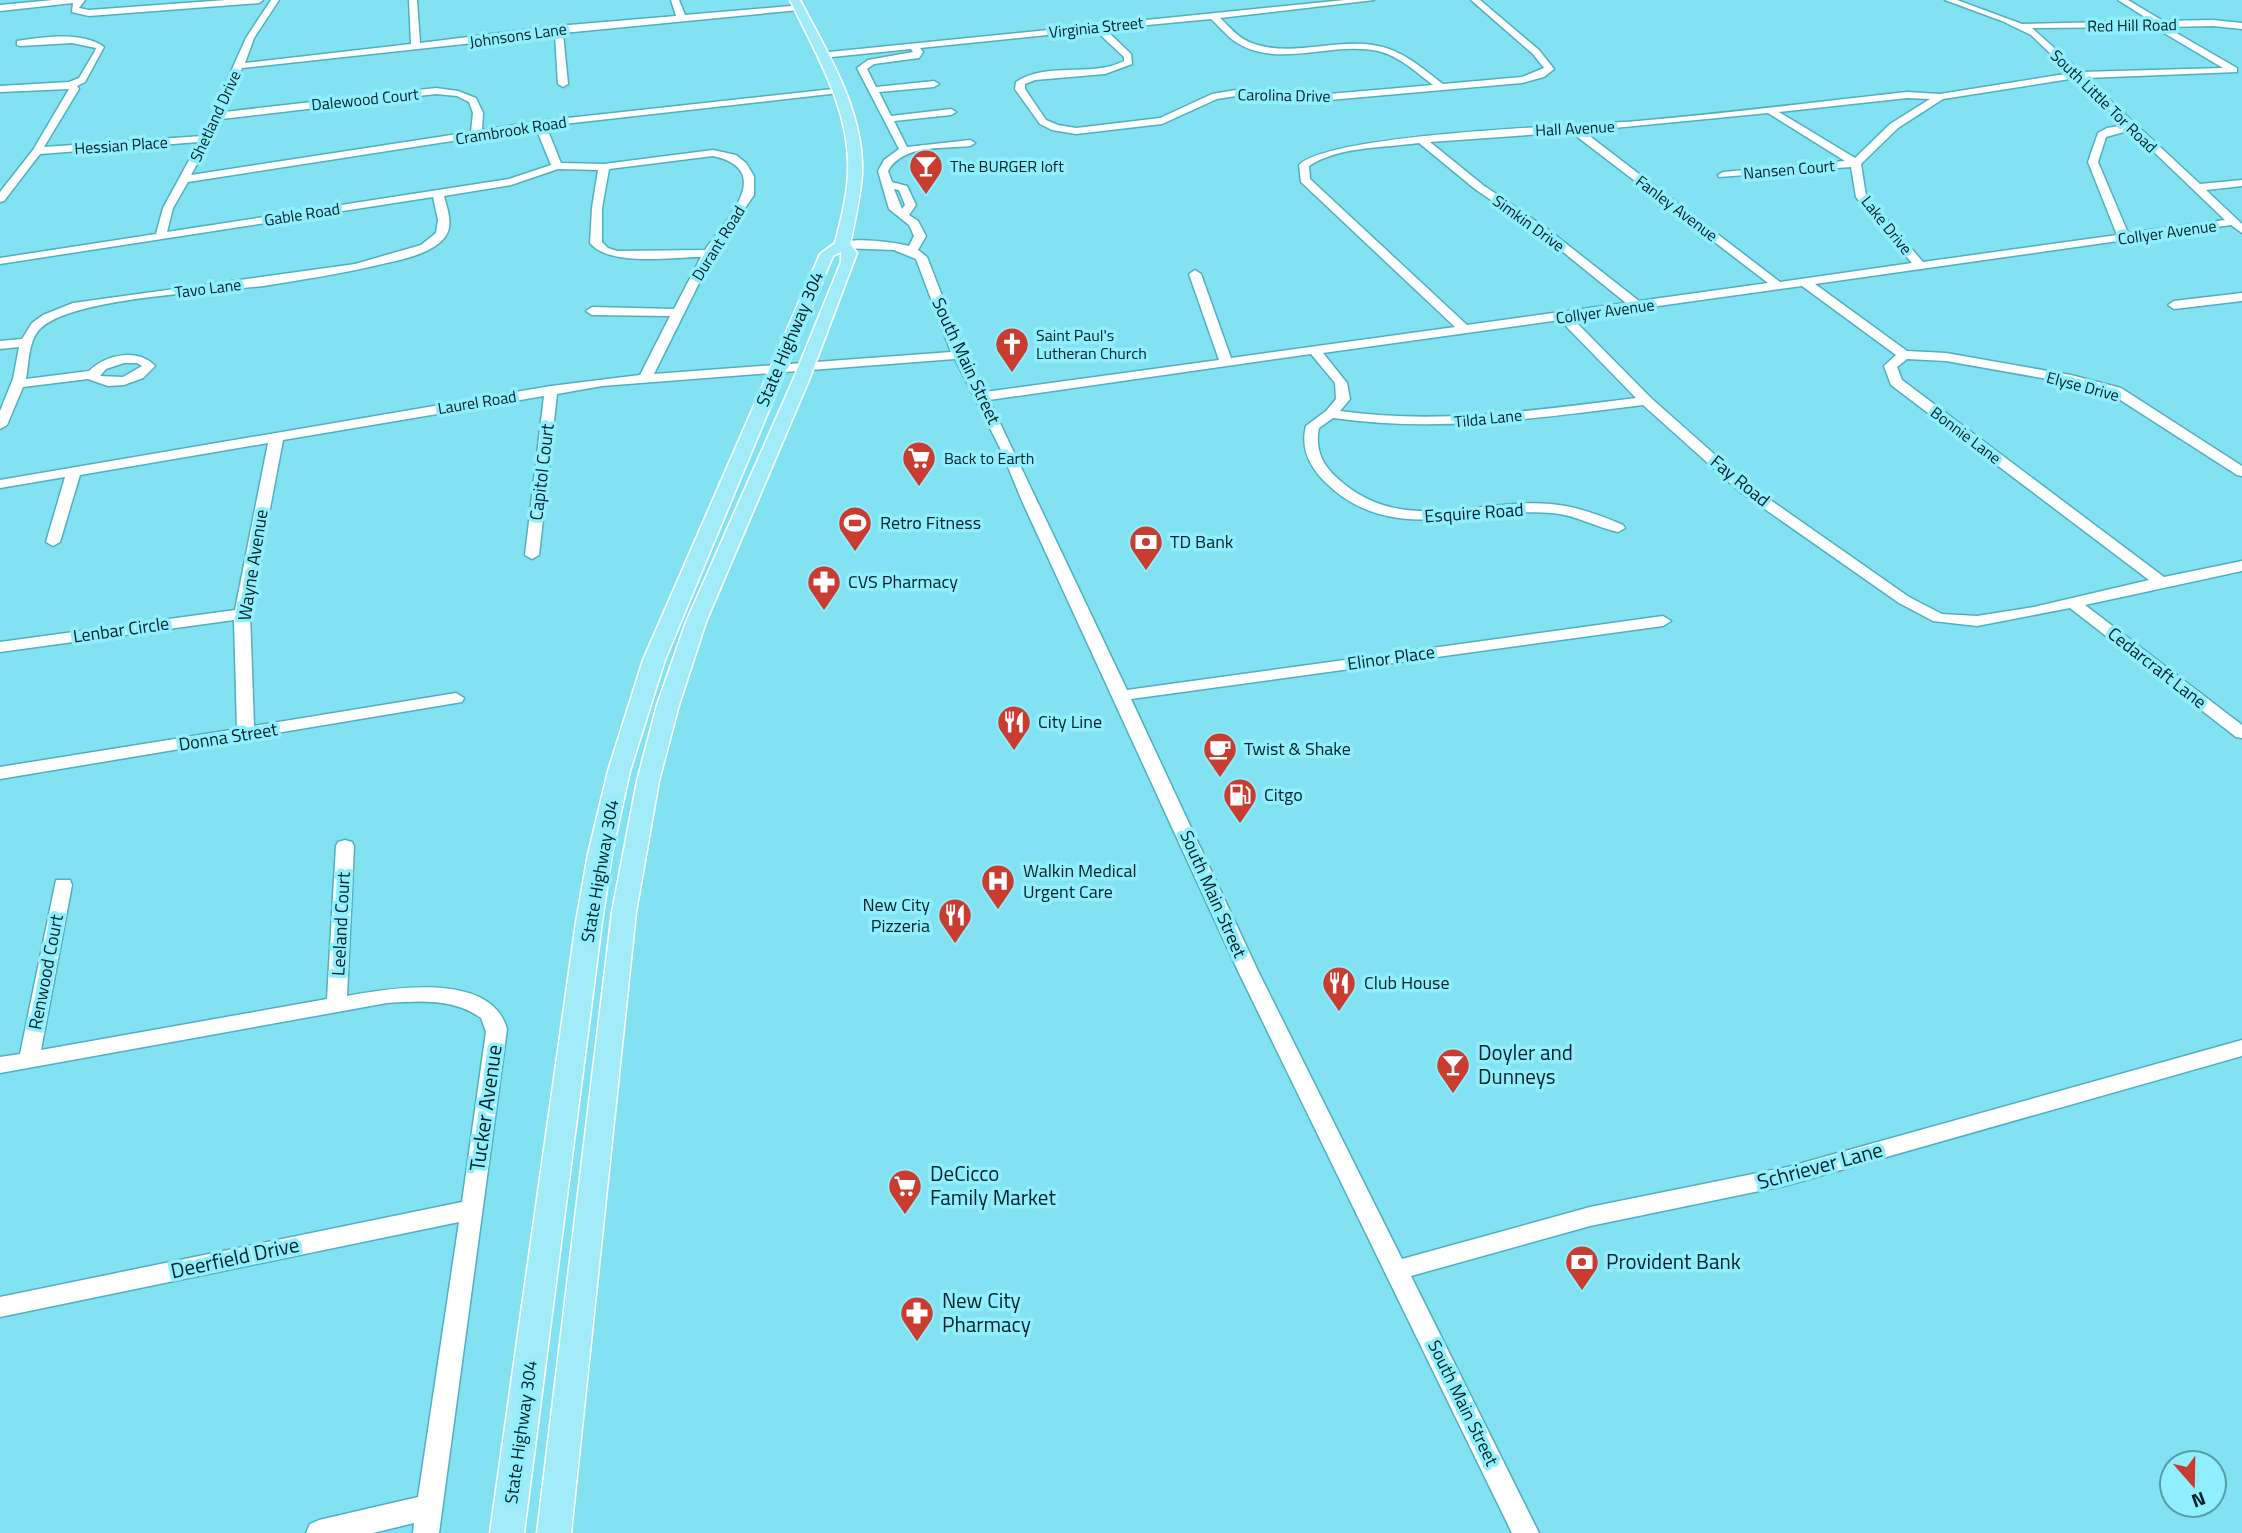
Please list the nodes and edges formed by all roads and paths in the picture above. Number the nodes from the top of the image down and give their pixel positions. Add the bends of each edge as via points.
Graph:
1 (79, 0) edge
2 (259, 0) edge
3 (275, 0) edge
4 (413, 0) edge
5 (675, 0) edge
6 (1264, 0) edge
7 (1370, 0) edge
8 (1475, 0) edge
9 (1949, 0) edge
10 (2122, 0) edge
11 (797, 4) edge
12 (0, 8) edge
13 (1274, 9) junction
14 (1213, 16) junction
15 (681, 17) junction
16 (2160, 25) junction
17 (2023, 26) junction
18 (2242, 26) edge
19 (1097, 27) junction
20 (557, 29) junction
21 (20, 43) dead end
22 (913, 45) junction
23 (416, 47) junction
24 (822, 55) junction
25 (238, 66) junction
26 (2238, 72) edge
27 (2078, 75) junction
28 (563, 84) dead end
29 (934, 84) dead end
30 (71, 85) junction
31 (1441, 87) junction
32 (0, 89) edge
33 (839, 90) junction
34 (874, 90) junction
35 (1940, 97) junction
36 (1770, 110) junction
37 (951, 113) dead end
38 (218, 116) junction
39 (889, 119) junction
40 (540, 124) junction
41 (2131, 127) junction
42 (1574, 129) junction
43 (476, 135) junction
44 (205, 139) junction
45 (1421, 140) junction
46 (970, 143) dead end
47 (904, 150) junction
48 (37, 151) junction
49 (1856, 163) junction
50 (557, 166) junction
51 (604, 167) junction
52 (1723, 174) dead end
53 (185, 179) junction
54 (2242, 183) edge
55 (886, 184) junction
56 (2196, 188) junction
57 (438, 194) junction
58 (0, 199) edge
59 (2237, 226) edge
60 (906, 230) junction
61 (161, 235) junction
62 (2124, 238) junction
63 (842, 245) junction
64 (708, 253) junction
65 (0, 261) edge
66 (1920, 266) junction
67 (1195, 274) dead end
68 (1806, 283) junction
69 (1780, 286) junction
70 (2242, 297) edge
71 (2174, 305) dead end
72 (1637, 306) junction
73 (592, 311) dead end
74 (677, 313) junction
75 (1564, 317) junction
76 (1463, 328) junction
77 (26, 342) junction
78 (0, 345) edge
79 (1313, 349) junction
80 (959, 355) junction
81 (1904, 355) junction
82 (1226, 361) junction
83 (806, 366) junction
84 (777, 369) junction
85 (93, 374) dead end
86 (646, 377) junction
87 (18, 384) junction
88 (551, 390) junction
89 (979, 397) junction
90 (1646, 401) junction
91 (1331, 414) junction
92 (0, 425) edge
93 (276, 439) junction
94 (2242, 472) edge
95 (73, 474) junction
96 (0, 484) edge
97 (1618, 528) dead end
98 (53, 542) dead end
99 (532, 555) dead end
100 (2242, 566) edge
101 (2161, 582) junction
102 (2073, 603) junction
103 (242, 614) junction
104 (1663, 621) dead end
105 (0, 647) edge
106 (1119, 696) junction
107 (456, 698) dead end
108 (2242, 733) edge
109 (246, 734) junction
110 (0, 774) edge
111 (345, 846) dead end
112 (63, 886) dead end
113 (337, 1003) junction
114 (2242, 1048) edge
115 (29, 1059) junction
116 (0, 1065) edge
117 (471, 1210) junction
118 (1396, 1271) junction
119 (0, 1307) edge
120 (428, 1520) edge
121 (319, 1533) edge
122 (507, 1533) edge
123 (555, 1533) edge
124 (1527, 1533) edge

1 - 2 street via 75,10 89,13
1 - 12 street
3 - 25 street, Shetland Drive via 250,37
4 - 23 street
5 - 15 street
6 - 13 street
7 - 13 street, Virginia Street
8 - 31 street, Carolina Drive via 1536,52 1549,69 1522,80
9 - 17 street, South Little Tor Road
10 - 16 street
11 - 15 street, Johnsons Lane
11 - 24 main road
13 - 14 street, Virginia Street
14 - 19 street, Virginia Street
14 - 31 street via 1245,44 1260,48 1377,48 1400,56
15 - 20 street, Johnsons Lane
16 - 17 street, Red Hill Road
16 - 18 street, Red Hill Road
16 - 26 street
17 - 27 street, South Little Tor Road
19 - 22 street, Virginia Street
19 - 31 street, Carolina Drive via 1129,62 1021,82 1020,89 1043,122 1076,131 1102,130 1162,121 1214,96 1236,93 1328,97
20 - 23 street, Johnsons Lane
20 - 28 street
21 - 30 street via 82,42 100,47 82,80
22 - 24 street, Virginia Street
22 - 34 street via 916,56 863,65
23 - 25 street, Johnsons Lane
24 - 33 main road
25 - 38 street, Shetland Drive
26 - 27 street, Hall Avenue
27 - 35 street, Hall Avenue
27 - 41 street, South Little Tor Road
29 - 34 street
30 - 32 street
30 - 48 street via 74,89
33 - 40 street, Crambrook Road
33 - 63 main road via 853,132 856,165 854,200
34 - 39 street
35 - 36 street, Hall Avenue via 1907,95
35 - 49 street via 1894,126
36 - 42 street, Hall Avenue
36 - 49 street
37 - 39 street
38 - 43 street, Dalewood Court via 436,91 469,97 476,104 480,113
38 - 44 street, Shetland Drive
39 - 47 street
40 - 43 street, Crambrook Road
40 - 50 street
41 - 56 street, South Little Tor Road
41 - 62 street via 2102,135 2093,162
42 - 45 street, Hall Avenue
42 - 69 street, Fanley Avenue
43 - 53 street, Crambrook Road
44 - 48 street, Hessian Place
44 - 53 street, Shetland Drive
45 - 72 street, Simkin Drive
45 - 76 street, Hall Avenue via 1316,157 1304,165 1305,180
46 - 47 street
47 - 55 street via 885,166
48 - 58 street
49 - 52 street, Nansen Court
49 - 66 street, Lake Drive via 1861,197
50 - 51 street, Durant Road
50 - 57 street, Gable Road via 511,182
51 - 64 street via 596,243 604,251
51 - 64 street, Durant Road via 713,153 732,157 742,165 749,176 749,195
53 - 61 street, Shetland Drive via 168,208
54 - 56 street
55 - 60 street, South Main Street
55 - 60 street, South Main Street via 903,188 911,207
56 - 59 street, South Little Tor Road
57 - 61 street, Gable Road
57 - 77 street, Tavo Lane via 445,226 440,238 394,259 74,307 43,321
59 - 62 street, Collyer Avenue
60 - 63 street
60 - 80 street, South Main Street
61 - 65 street, Gable Road
62 - 66 street, Collyer Avenue
63 - 83 main road, State Highway 304 via 850,255
63 - 84 main road, State Highway 304 via 827,254
64 - 74 street, Durant Road
66 - 68 street, Collyer Avenue
67 - 82 street
68 - 69 street, Collyer Avenue
68 - 81 street
69 - 72 street, Collyer Avenue
70 - 71 street
72 - 75 street, Collyer Avenue
73 - 74 street
74 - 86 street, Durant Road
75 - 76 street, Collyer Avenue
75 - 90 street, Fay Road
76 - 79 street, Collyer Avenue
77 - 78 street
77 - 87 street
79 - 82 street, Collyer Avenue
79 - 91 street, Esquire Road via 1340,383 1343,399
80 - 83 street, Laurel Road
80 - 89 street, South Main Street
81 - 94 street, Elyse Drive via 1946,357 2116,391
81 - 101 street, Bonnie Lane via 1890,366 1896,382
82 - 89 street, Collyer Avenue
83 - 84 street, Laurel Road
83 - 123 main road, State Highway 304 via 685,654 657,743 639,823 621,937
84 - 86 street, Laurel Road
84 - 122 main road, State Highway 304 via 660,645 609,811 585,946
85 - 87 street
86 - 88 street, Laurel Road
87 - 92 street
88 - 93 street, Laurel Road
88 - 99 street, Capitol Court
89 - 106 street, South Main Street via 1013,459
90 - 91 street, Tilda Lane via 1449,423 1372,421
90 - 102 street, Fay Road via 1745,488 1904,600 1939,618 1977,621
91 - 97 street, Esquire Road via 1313,426 1308,442 1315,463 1333,485 1363,504 1404,516 1571,510
93 - 95 street, Laurel Road
93 - 103 street, Wayne Avenue
95 - 96 street, Laurel Road
95 - 98 street
100 - 101 street
101 - 102 street
102 - 108 street, Cedarcraft Lane
103 - 105 street, Lenbar Circle
103 - 109 street, Wayne Avenue
104 - 106 street, Elinor Place
106 - 118 street, South Main Street
107 - 109 street, Donna Street
109 - 110 street, Donna Street
111 - 113 street, Leeland Court
112 - 115 street, Renwood Court
113 - 115 street, Tucker Avenue
113 - 117 street, Tucker Avenue via 430,995 476,1004 491,1015 496,1046
114 - 118 street, Schriever Lane via 1788,1176 1504,1239
115 - 116 street, Tucker Avenue
117 - 119 street, Deerfield Drive
117 - 120 street, Tucker Avenue
118 - 124 street, South Main Street
120 - 121 street

